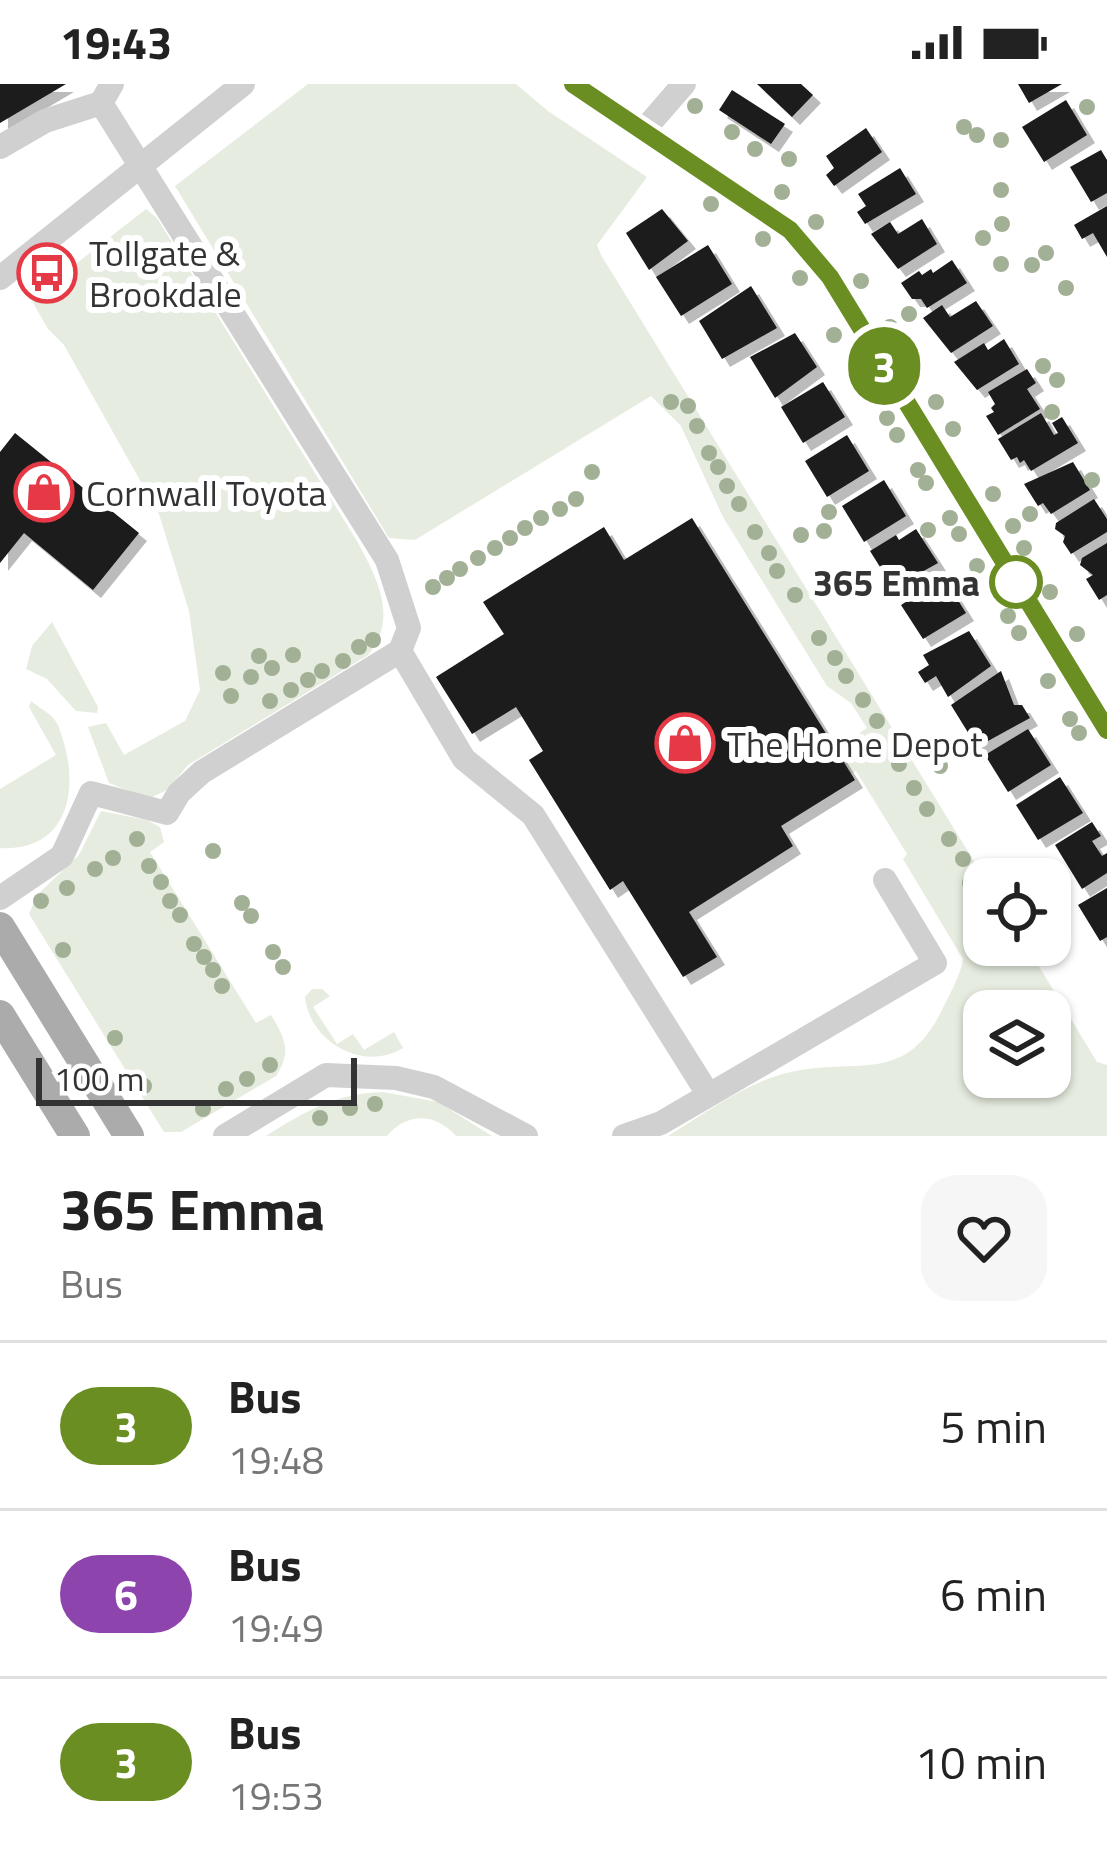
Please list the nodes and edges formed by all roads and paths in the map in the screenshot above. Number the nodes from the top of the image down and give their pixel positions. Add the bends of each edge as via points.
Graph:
1 (243, 84) edge
2 (573, 84) edge
3 (684, 84) edge
4 (106, 94) edge
5 (644, 130) junction
6 (0, 147) edge
7 (139, 166) junction
8 (0, 278) edge
9 (400, 651) junction
10 (1107, 730) edge
11 (884, 880) dead end
12 (0, 898) edge
13 (0, 927) edge
14 (0, 1016) edge
15 (708, 1094) junction
16 (75, 1136) edge
17 (129, 1136) edge
18 (225, 1136) edge
19 (526, 1136) edge
20 (624, 1136) edge

1 - 7 street
2 - 5 street
3 - 5 street
4 - 6 street
4 - 7 street
5 - 10 street via 790,230 830,277
7 - 8 street
7 - 9 street via 386,560 409,628
9 - 12 street via 202,772 167,813 91,794 62,856
9 - 15 street via 464,759 533,815
11 - 15 street via 934,963
13 - 17 main road
14 - 16 main road
15 - 20 street
18 - 19 street via 326,1075 434,1087

